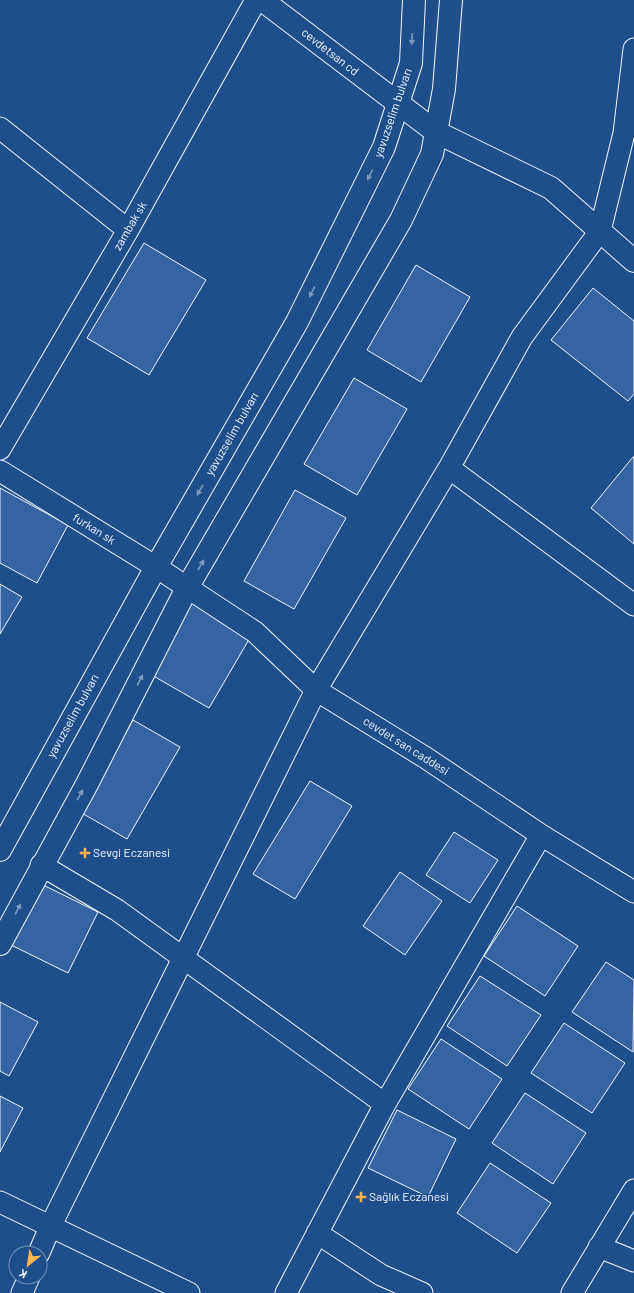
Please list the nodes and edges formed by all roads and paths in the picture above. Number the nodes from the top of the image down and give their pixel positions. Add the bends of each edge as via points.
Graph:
1 (256, 0) edge
2 (262, 0) edge
3 (414, 0) edge
4 (451, 0) edge
5 (634, 49) edge
6 (398, 104) junction
7 (0, 128) edge
8 (436, 132) junction
9 (128, 230) junction
10 (600, 231) junction
11 (634, 261) edge
12 (0, 449) edge
13 (449, 468) junction
14 (0, 471) edge
15 (156, 567) junction
16 (187, 588) junction
17 (634, 605) edge
18 (316, 690) junction
19 (541, 834) junction
20 (0, 850) edge
21 (41, 865) junction
22 (634, 892) edge
23 (0, 944) edge
24 (183, 958) junction
25 (385, 1104) junction
26 (634, 1190) edge
27 (0, 1202) edge
28 (50, 1227) junction
29 (317, 1234) junction
30 (42, 1245) edge
31 (599, 1248) junction
32 (634, 1261) edge
33 (189, 1293) edge
34 (286, 1293) edge
35 (422, 1293) edge
36 (572, 1293) edge

1 - 9 street, zambak sk
2 - 6 main road, cevdetsan cd
3 -> 6 main road, yavuzselim bulvarı via 411,63
4 - 8 main road via 444,89
5 - 10 street via 624,133
6 - 8 main road, cevdetsan cd
6 -> 15 main road, yavuzselim bulvarı via 384,147 297,322
7 - 9 street
8 - 10 main road, cevdetsan cd via 551,188
16 -> 8 main road via 401,220 432,154
9 - 12 street, zambak sk
10 - 11 main road, cevdetsan cd
10 - 13 street via 522,337
13 - 17 street
13 - 18 street
14 - 15 street, furkan sk
15 - 16 street, furkan sk
15 - 20 main road, yavuzselim bulvarı
16 - 18 street, cevdet san caddesi via 255,632
21 -> 16 main road via 87,784
18 - 19 street, cevdet san caddesi via 426,758
18 - 24 street
19 - 22 street, cevdet san caddesi
19 - 25 street
23 -> 21 main road
21 - 24 street via 117,910
24 - 25 street
24 - 28 street
25 - 29 street
26 - 31 street
27 - 28 street
28 - 30 street
28 - 33 street
29 - 34 street
29 - 35 street via 381,1275
31 - 32 street
31 - 36 street

